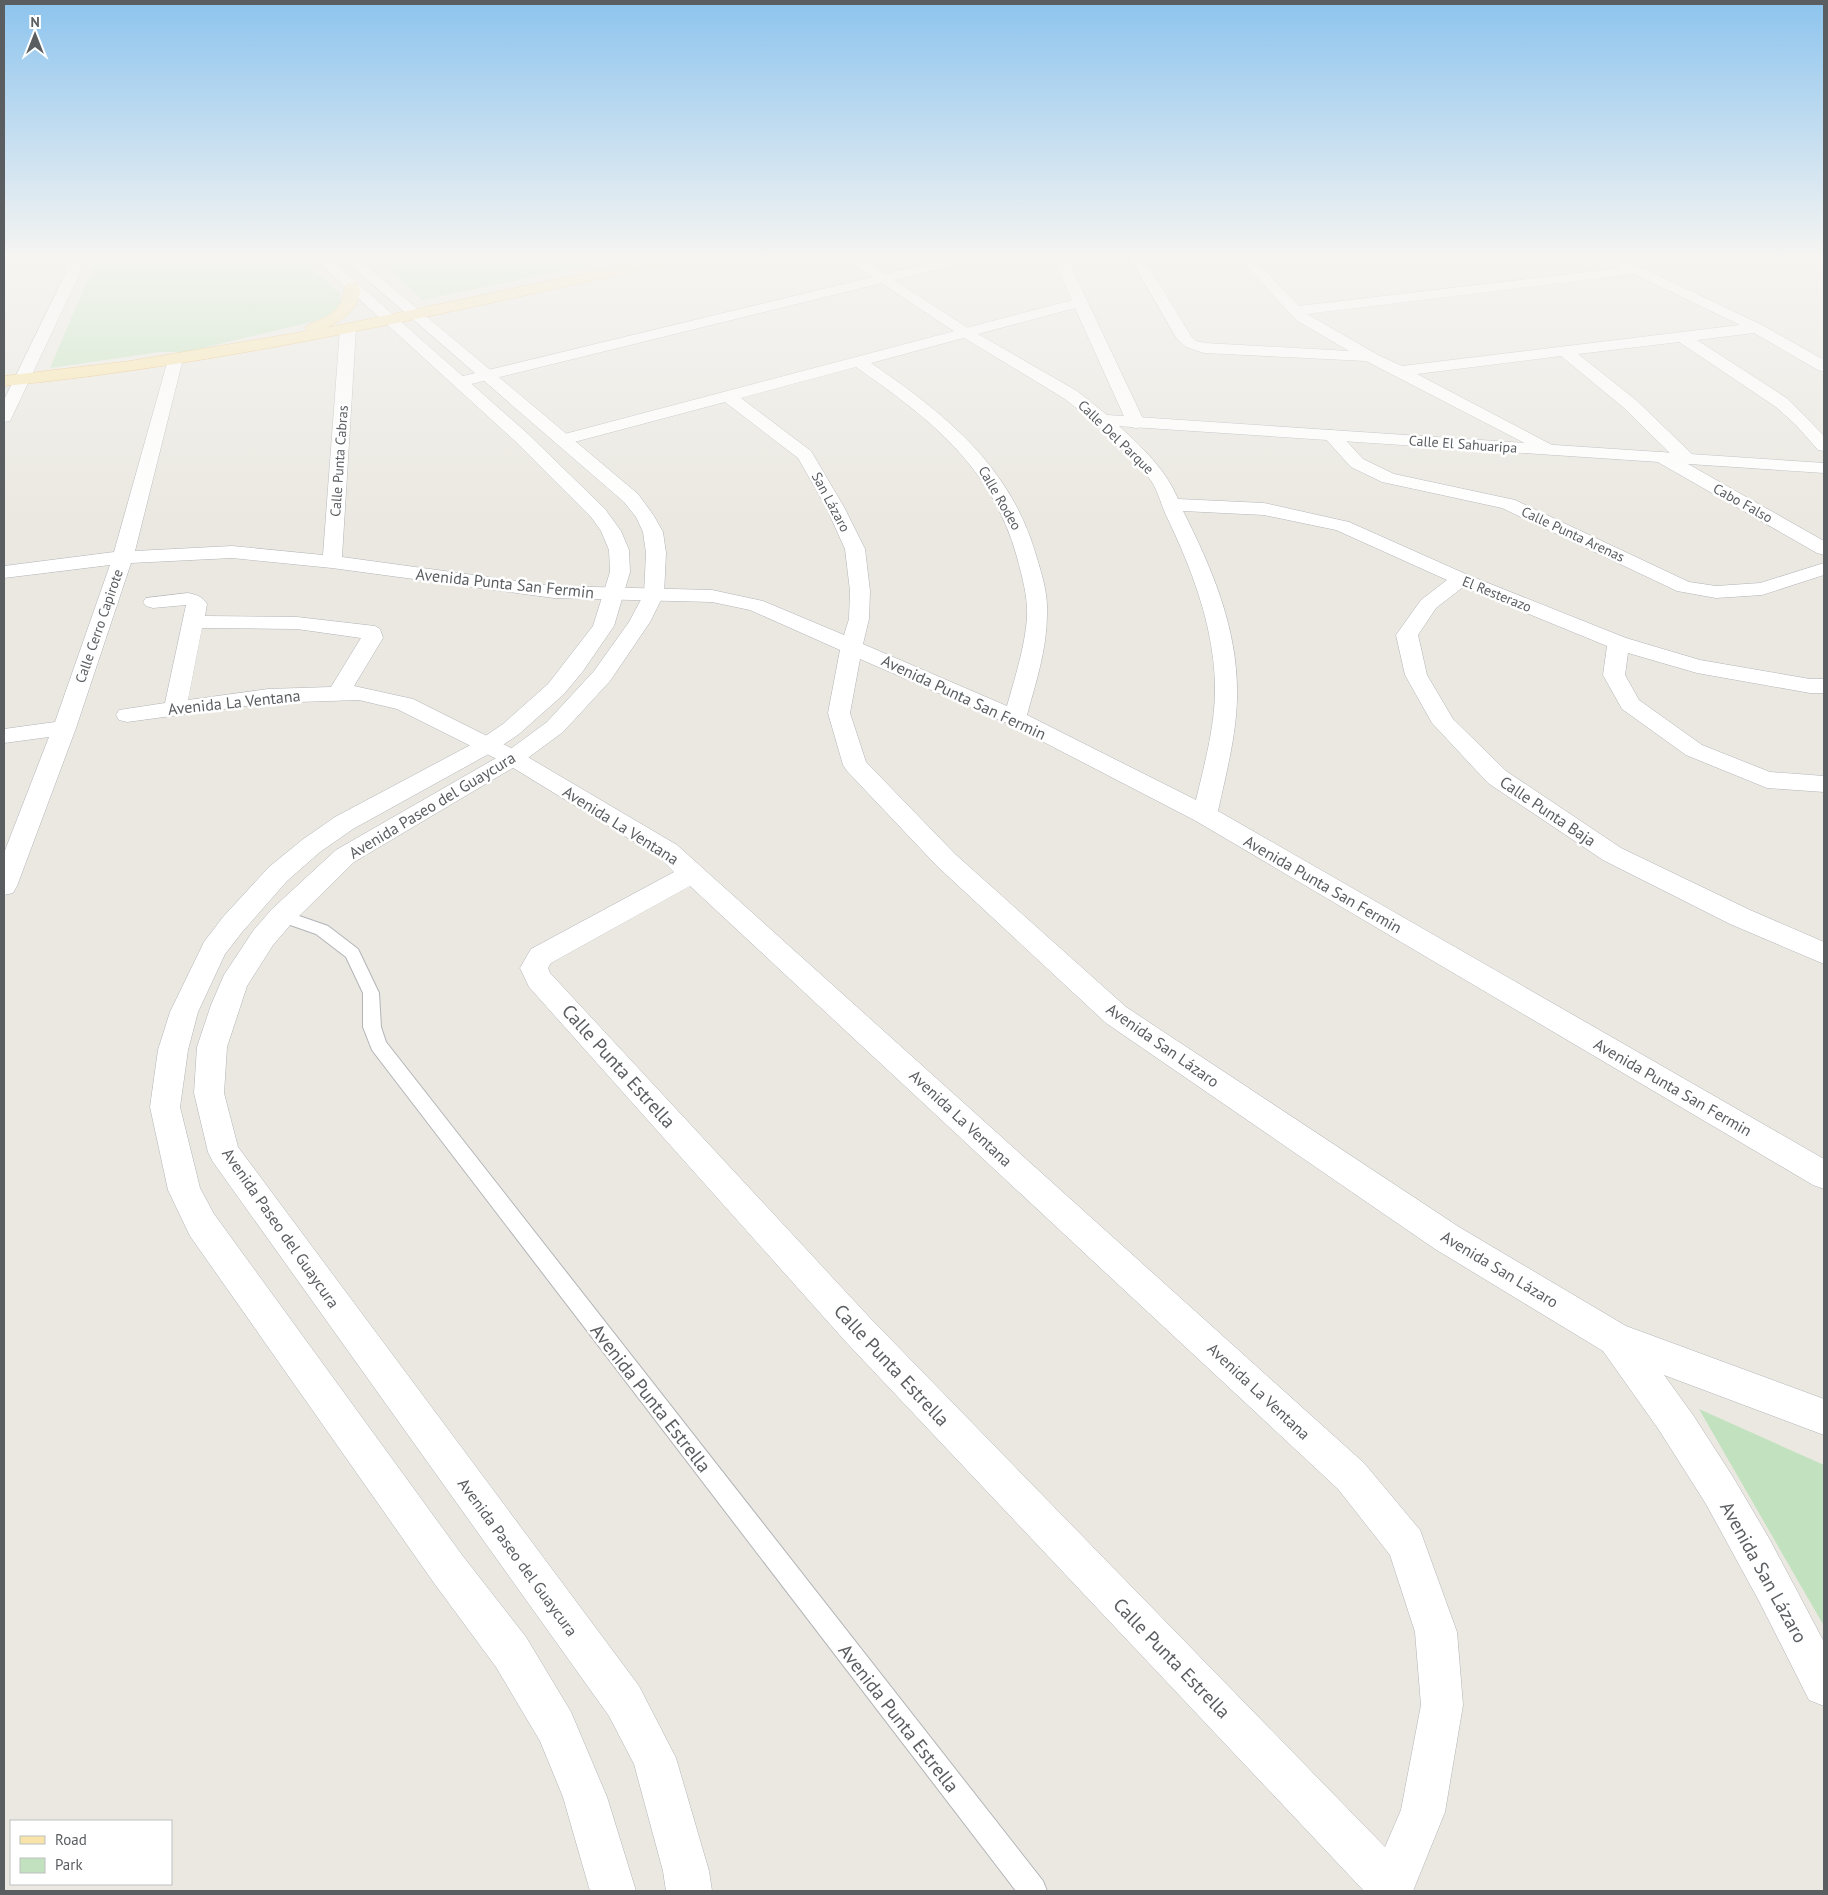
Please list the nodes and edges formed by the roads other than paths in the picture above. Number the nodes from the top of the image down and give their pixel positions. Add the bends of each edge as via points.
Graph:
1 (38, 346) edge
2 (249, 346) edge
3 (347, 346) edge
4 (437, 346) edge
5 (602, 346) edge
6 (914, 346) edge
7 (990, 346) edge
8 (1101, 346) edge
9 (1199, 346) edge
10 (1353, 346) edge
11 (1602, 346) edge
12 (1696, 346) edge
13 (1789, 346) edge
14 (1564, 351) junction
15 (1372, 358) junction
16 (175, 359) junction
17 (858, 362) junction
18 (1824, 367) edge
19 (1400, 371) junction
20 (473, 378) junction
21 (22, 379) junction
22 (4, 381) edge
23 (728, 396) junction
24 (4, 417) edge
25 (1102, 420) junction
26 (1136, 422) junction
27 (1331, 435) junction
28 (563, 440) junction
29 (1824, 446) edge
30 (1546, 449) junction
31 (1662, 457) junction
32 (1687, 459) junction
33 (1824, 468) edge
34 (1171, 505) junction
35 (1824, 548) edge
36 (123, 557) junction
37 (332, 562) junction
38 (1824, 568) edge
39 (4, 572) edge
40 (1461, 579) junction
41 (615, 594) junction
42 (654, 594) junction
43 (153, 602) dead end
44 (192, 622) junction
45 (1618, 643) junction
46 (852, 646) junction
47 (1824, 686) edge
48 (339, 693) junction
49 (175, 708) junction
50 (127, 716) dead end
51 (1015, 718) junction
52 (64, 728) junction
53 (4, 736) edge
54 (486, 746) junction
55 (513, 758) junction
56 (1824, 784) edge
57 (1204, 815) junction
58 (693, 873) junction
59 (4, 886) edge
60 (282, 916) junction
61 (1824, 954) edge
62 (1824, 1175) edge
63 (1615, 1339) junction
64 (1824, 1417) edge
65 (1824, 1685) edge
66 (1390, 1889) edge
67 (613, 1891) edge
68 (689, 1891) edge
69 (1033, 1891) edge

1 - 21 street
2 - 16 main road
3 - 37 street, Calle Punta Cabras
4 - 20 street, Avenida Paseo del Guaycura
5 - 20 street
6 - 17 street
7 - 25 street, Calle Del Parque via 1071,395
8 - 26 street
9 - 15 street
10 - 15 street
11 - 14 street
12 - 29 street via 1782,403
13 - 18 street
14 - 19 street
14 - 32 street via 1630,404
15 - 19 street
16 - 21 main road
16 - 36 street, Calle Cerro Capirote
17 - 23 street
17 - 51 street, Calle Rodeo via 902,392 963,443 985,467 1011,510 1025,543 1037,602 1033,649
19 - 30 street
20 - 28 street, Avenida Paseo del Guaycura
20 - 41 street, Avenida Paseo del Guaycura via 521,437 598,513 611,531 619,550 620,572
21 - 22 main road
21 - 24 street
23 - 28 street
23 - 46 street, San Lázaro via 805,455 835,507 855,549 860,591 859,619
25 - 26 street, Calle El Sahuaripa
25 - 34 street, Calle Del Parque via 1159,479
26 - 27 street, Calle El Sahuaripa
27 - 30 street, Calle El Sahuaripa
27 - 38 street, Calle Punta Arenas via 1357,463 1388,478 1508,504 1684,587 1716,592 1762,589
28 - 42 street, Avenida Paseo del Guaycura via 630,498 644,516 653,532 656,553
30 - 31 street, Calle El Sahuaripa
31 - 32 street, Calle El Sahuaripa
31 - 35 street, Cabo Falso
32 - 33 street, Calle El Sahuaripa
34 - 40 street, El Resterazo via 1264,509 1342,526
34 - 57 street, Calle Del Parque via 1193,548 1212,598 1222,639 1226,686 1221,738
36 - 37 street, Avenida Punta San Fermin via 232,552
36 - 39 street, Avenida Punta San Fermin
36 - 52 street, Calle Cerro Capirote
37 - 41 street, Avenida Punta San Fermin via 554,592
40 - 45 street, El Resterazo
40 - 61 street, Calle Punta Baja via 1428,604 1407,635 1416,676 1444,723 1497,777 1612,854
41 - 42 street, Avenida Punta San Fermin
41 - 54 street, Avenida Paseo del Guaycura via 603,626 556,689 511,729
42 - 46 street, Avenida Punta San Fermin via 712,596 756,605
42 - 55 street, Avenida Paseo del Guaycura via 602,676 555,727
43 - 44 street via 194,601 197,604
44 - 48 street via 297,623 367,631 372,638
44 - 49 street
45 - 47 street, El Resterazo via 1697,666
45 - 56 street via 1614,675 1630,704 1694,750 1767,780
46 - 51 street, Avenida Punta San Fermin
46 - 63 street, Avenida San Lázaro via 839,713 855,765 946,860 1116,1015 1447,1238
48 - 49 street, Avenida La Ventana via 268,696
48 - 54 street, Avenida La Ventana via 359,693 405,704
49 - 50 street, Avenida La Ventana
51 - 57 street, Avenida Punta San Fermin
52 - 53 street
52 - 59 street, Calle Cerro Capirote
54 - 55 street, Avenida La Ventana
54 - 67 street, Avenida Paseo del Guaycura via 338,827 278,874 233,924 214,949 184,1012 173,1050 166,1107 184,1190 202,1225 511,1652 556,1727 585,1797
55 - 58 street, Avenida La Ventana via 668,851
55 - 60 street, Avenida Paseo del Guaycura via 345,856
57 - 62 street, Avenida Punta San Fermin
58 - 66 street, Avenida La Ventana via 1351,1476 1406,1544 1436,1632 1442,1705 1423,1812
58 - 66 street, Calle Punta Estrella via 541,956 534,968 539,979 858,1330
60 - 68 street, Avenida Paseo del Guaycura via 263,938 234,983 212,1047 209,1093 224,1152 624,1701 654,1758
60 - 69 lane, Avenida Punta Estrella via 322,930 352,953 371,993 372,1026 378,1045
63 - 64 street, Avenida San Lázaro
63 - 65 street, Avenida San Lázaro via 1680,1428 1724,1500 1776,1588

